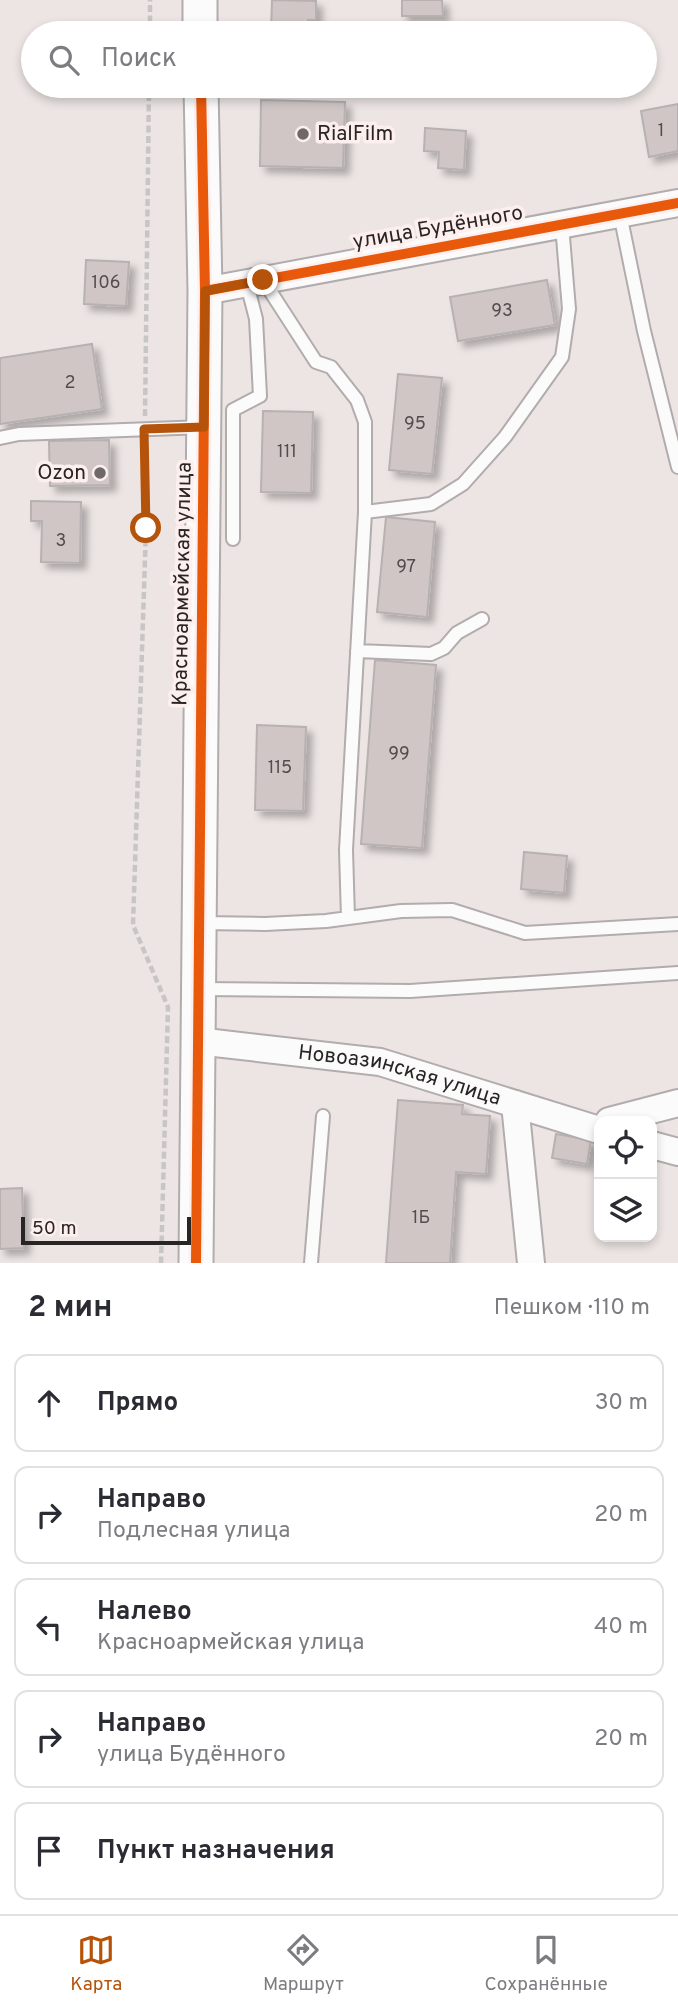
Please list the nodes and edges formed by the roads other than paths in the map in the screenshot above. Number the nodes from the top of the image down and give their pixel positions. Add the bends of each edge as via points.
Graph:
1 (200, 0) edge
2 (200, 21) edge
3 (201, 98) edge
4 (678, 203) edge
5 (620, 214) junction
6 (562, 225) junction
7 (255, 282) junction
8 (205, 291) junction
9 (204, 427) junction
10 (0, 438) edge
11 (678, 467) edge
12 (365, 512) junction
13 (233, 539) dead end
14 (482, 619) dead end
15 (357, 650) junction
16 (348, 918) junction
17 (199, 923) junction
18 (678, 924) edge
19 (678, 973) edge
20 (198, 989) junction
21 (197, 1041) junction
22 (678, 1103) edge
23 (515, 1104) junction
24 (323, 1116) dead end
25 (631, 1116) edge
26 (594, 1124) edge
27 (657, 1146) edge
28 (678, 1152) edge
29 (196, 1263) edge
30 (311, 1263) edge
31 (531, 1263) edge

1 - 2 street
3 - 8 street, Красноармейская улица
4 - 5 street, улица Будённого
5 - 6 street, улица Будённого
5 - 11 lane
6 - 7 street, улица Будённого
6 - 12 lane via 569,309 562,358 505,437 463,484 431,504
7 - 8 street, улица Будённого
7 - 12 lane via 316,362 331,367 357,400 365,422
7 - 13 lane via 260,397 233,410
8 - 9 street, Красноармейская улица
9 - 10 lane
9 - 17 street, Красноармейская улица
12 - 15 lane
14 - 15 lane via 431,654
15 - 16 lane via 345,850
16 - 17 lane
16 - 18 lane via 452,910 525,933
17 - 20 street, Красноармейская улица
19 - 20 lane via 410,991
20 - 21 street, Красноармейская улица
21 - 23 street, Новоазинская улица via 380,1062
21 - 29 street, Красноармейская улица
22 - 25 street
23 - 26 street, Новоазинская улица
23 - 31 street
24 - 30 lane
27 - 28 street

